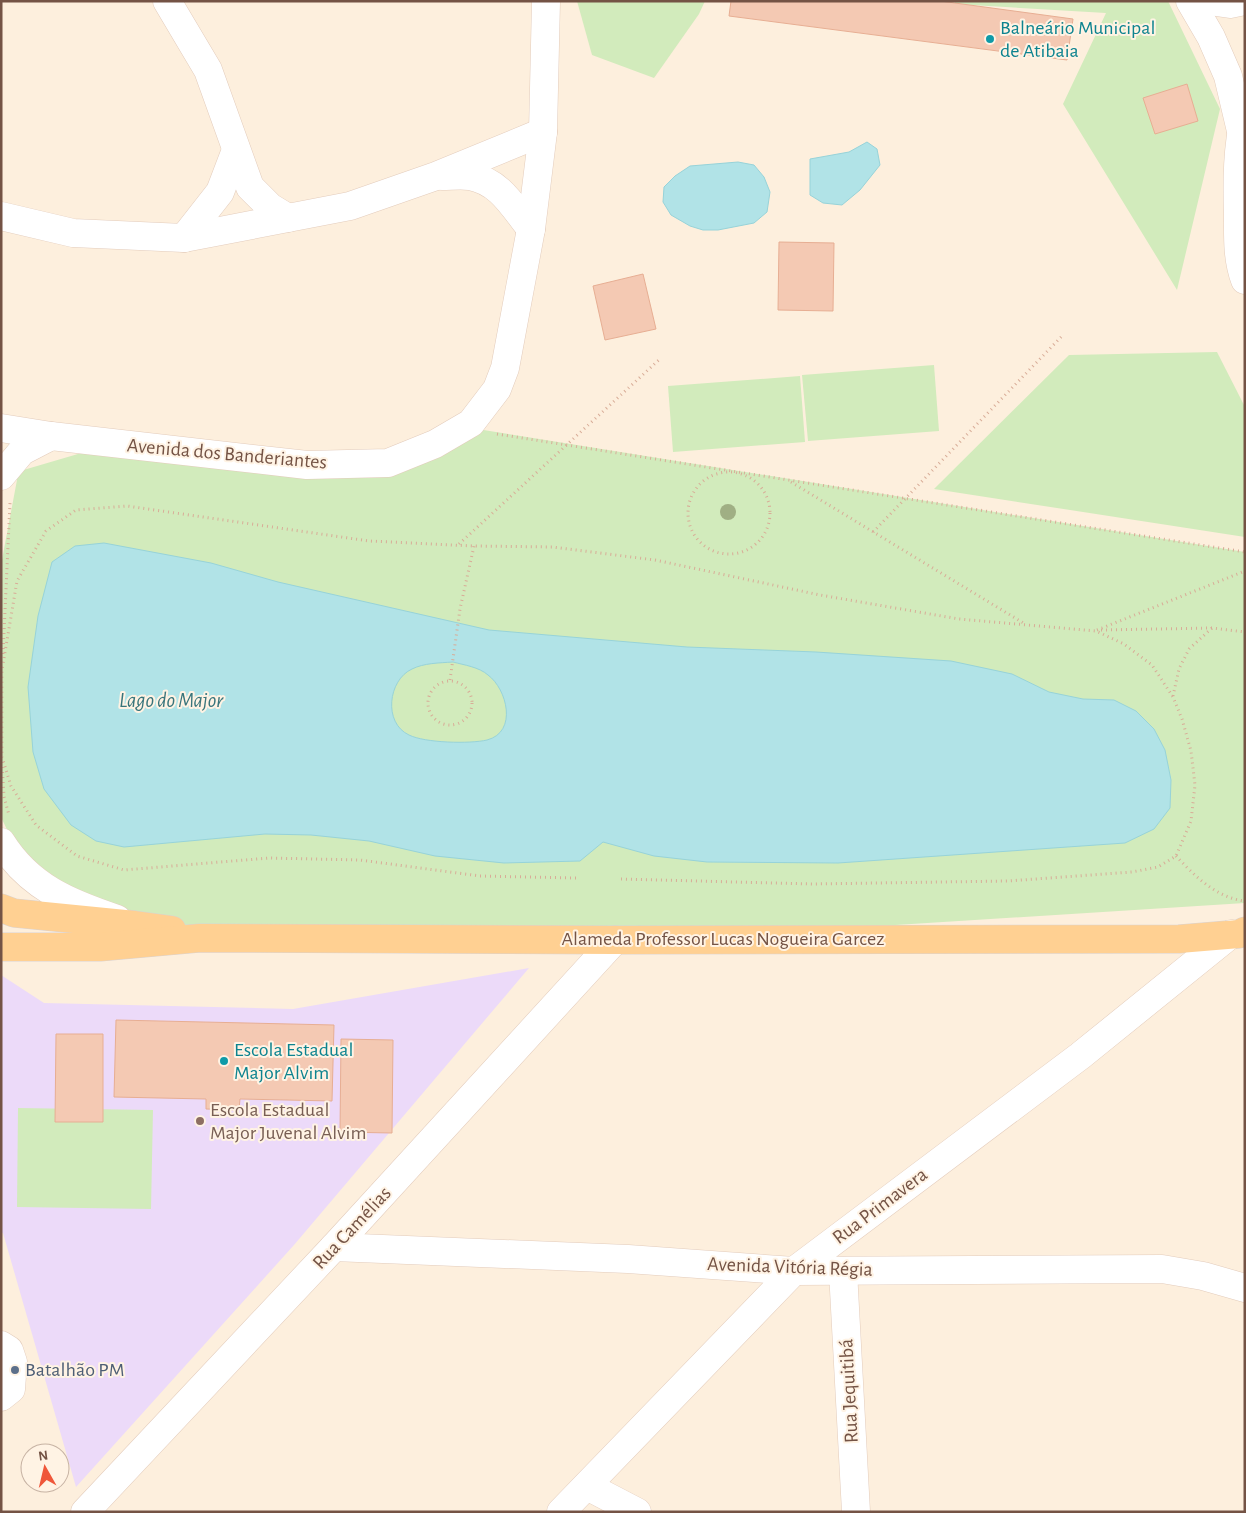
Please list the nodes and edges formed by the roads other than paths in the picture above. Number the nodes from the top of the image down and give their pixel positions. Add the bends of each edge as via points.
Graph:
1 (167, 1) edge
2 (546, 1) edge
3 (1190, 1) edge
4 (1209, 1) edge
5 (1245, 1) edge
6 (1243, 123) edge
7 (543, 132) junction
8 (236, 150) junction
9 (436, 176) junction
10 (1, 216) edge
11 (288, 218) junction
12 (530, 230) junction
13 (184, 238) junction
14 (1245, 280) edge
15 (1, 428) edge
16 (51, 436) junction
17 (12, 457) edge
18 (7, 486) edge
19 (1, 842) edge
20 (1, 908) edge
21 (135, 924) junction
22 (1240, 934) edge
23 (200, 938) junction
24 (615, 940) junction
25 (1, 947) edge
26 (334, 1247) junction
27 (794, 1271) junction
28 (843, 1271) junction
29 (1245, 1288) edge
30 (1, 1345) edge
31 (1, 1397) edge
32 (588, 1486) junction
33 (85, 1512) edge
34 (561, 1512) edge
35 (637, 1512) edge
36 (856, 1512) edge

1 - 8 street via 208,70
2 - 7 street, Avenida dos Banderiantes
3 - 6 street via 1228,76
4 - 5 street via 1230,4
6 - 14 street via 1237,174 1238,242
7 - 9 street
7 - 12 street, Avenida dos Banderiantes
8 - 11 street via 250,187 270,207
8 - 13 street via 220,192
9 - 11 street via 350,206
9 - 12 street via 469,176 489,182 504,194
10 - 13 street via 73,233
11 - 13 street
12 - 16 street, Avenida dos Banderiantes via 505,368 497,389 471,423 435,444 388,463 307,465
15 - 16 street, Avenida dos Banderiantes
16 - 17 street
17 - 18 street
19 - 21 street via 12,859 39,884 67,900
20 - 21 main road, Alameda Professor Lucas Nogueira Garcez via 14,913
21 - 23 main road, Alameda Professor Lucas Nogueira Garcez
22 - 24 main road, Alameda Professor Lucas Nogueira Garcez via 1178,939
22 - 27 street, Rua Primavera
23 - 24 main road, Alameda Professor Lucas Nogueira Garcez
23 - 25 main road, Alameda Professor Lucas Nogueira Garcez via 100,947
24 - 26 street, Rua Camélias
26 - 27 street, Avenida Vitória Régia via 628,1259
26 - 33 street, Rua Camélias
27 - 28 street, Avenida Vitória Régia
27 - 32 street, Rua Primavera
28 - 29 street, Avenida Vitória Régia via 1162,1269
28 - 36 street, Rua Jequitibá
30 - 31 street via 9,1350 13,1362 11,1389
32 - 34 street, Rua Primavera
32 - 35 street

